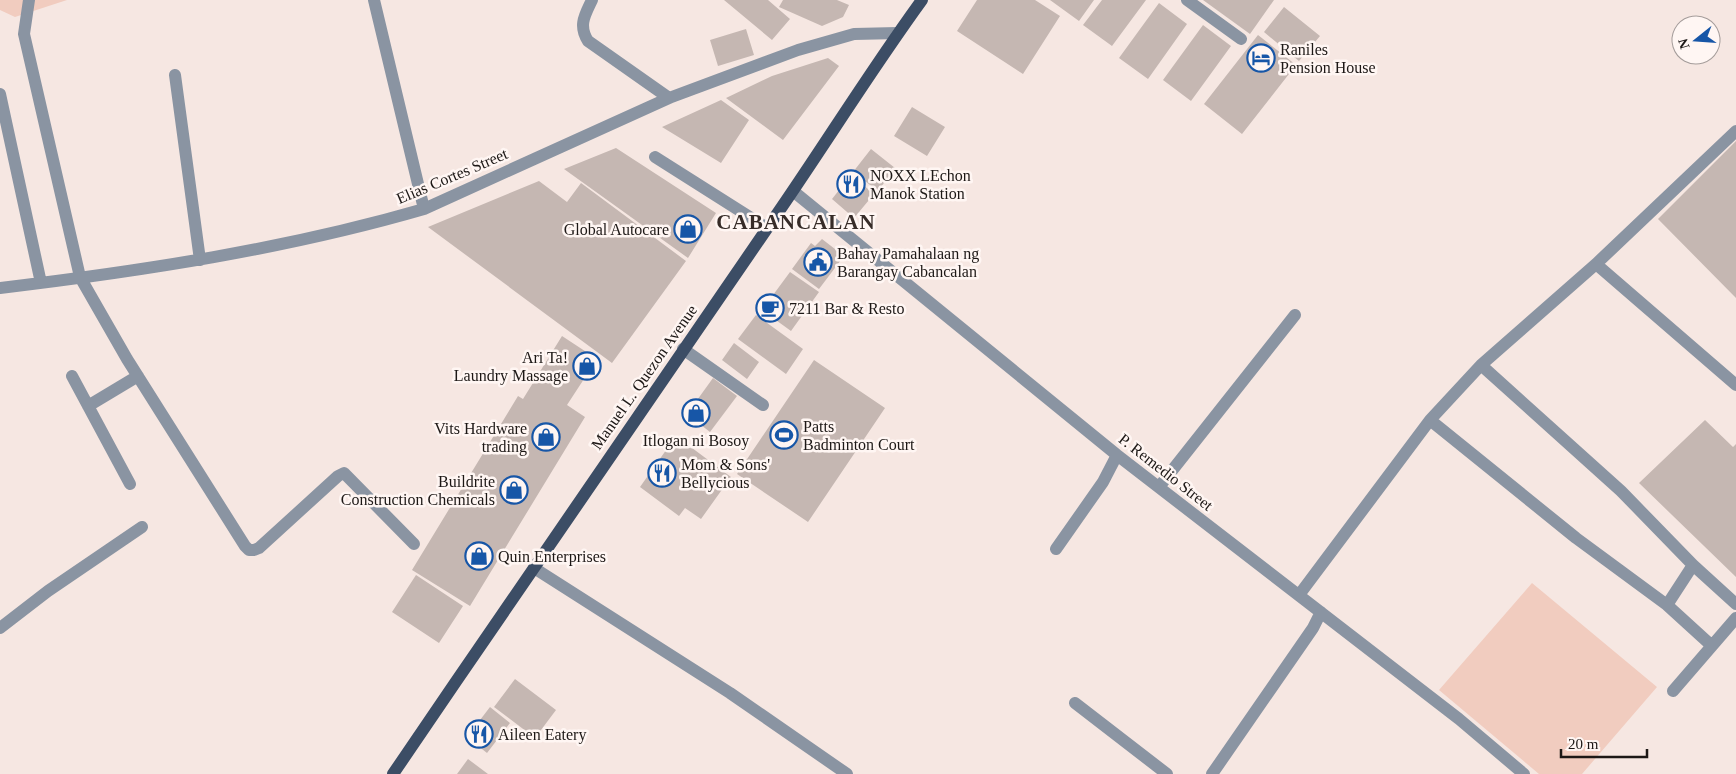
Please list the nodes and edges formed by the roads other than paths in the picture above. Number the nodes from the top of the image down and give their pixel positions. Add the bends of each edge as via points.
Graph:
1 (29, 0) edge
2 (374, 0) edge
3 (592, 0) edge
4 (922, 0) edge
5 (1188, 0) edge
6 (898, 33) junction
7 (1241, 39) dead end
8 (176, 75) dead end
9 (0, 94) edge
10 (669, 98) junction
11 (1736, 131) edge
12 (655, 157) dead end
13 (793, 191) junction
14 (424, 209) junction
15 (767, 228) junction
16 (200, 260) junction
17 (1596, 264) junction
18 (80, 277) junction
19 (42, 283) junction
20 (0, 288) edge
21 (1295, 315) dead end
22 (683, 349) junction
23 (1480, 365) junction
24 (72, 376) dead end
25 (138, 376) junction
26 (1736, 385) edge
27 (763, 405) dead end
28 (88, 406) junction
29 (1430, 420) junction
30 (1117, 455) junction
31 (130, 484) dead end
32 (1159, 487) junction
33 (142, 527) dead end
34 (414, 544) dead end
35 (1056, 549) dead end
36 (1693, 565) junction
37 (534, 568) junction
38 (1299, 595) junction
39 (1736, 604) edge
40 (1667, 605) junction
41 (1321, 612) junction
42 (1736, 618) edge
43 (0, 628) edge
44 (1712, 646) junction
45 (1673, 691) dead end
46 (1075, 703) dead end
47 (393, 774) edge
48 (847, 774) edge
49 (1167, 774) edge
50 (1212, 774) edge
51 (1524, 774) edge

1 - 18 street via 24,34
2 - 14 street
3 - 10 street via 583,21 583,33 588,40
4 - 6 main road, Manuel L. Quezon Avenue
5 - 7 street
6 - 10 street, Elias Cortes Street via 854,34 798,50
6 - 13 main road, Manuel L. Quezon Avenue
8 - 16 street
9 - 19 street
10 - 14 street, Elias Cortes Street
11 - 17 street
12 - 15 street
13 - 15 main road, Manuel L. Quezon Avenue
13 - 30 street, P. Remedio Street
14 - 16 street, Elias Cortes Street via 387,220
15 - 22 main road, Manuel L. Quezon Avenue
16 - 18 street, Elias Cortes Street
17 - 23 street
17 - 26 street
18 - 19 street, Elias Cortes Street
18 - 25 street
19 - 20 street, Elias Cortes Street
21 - 32 street
22 - 27 street
22 - 37 main road, Manuel L. Quezon Avenue
23 - 29 street
23 - 36 street via 1621,491
24 - 28 street
25 - 28 street
25 - 34 street via 250,550 259,548 344,474
28 - 31 street
29 - 38 street
29 - 40 street via 1576,538
30 - 32 street, P. Remedio Street
30 - 35 street via 1104,482
32 - 38 street, P. Remedio Street
33 - 43 street
36 - 39 street
36 - 40 street
37 - 47 main road, Manuel L. Quezon Avenue
37 - 48 street via 730,693
38 - 41 street, P. Remedio Street
40 - 44 street
41 - 50 street
41 - 51 street, P. Remedio Street
42 - 44 street
44 - 45 street
46 - 49 street

